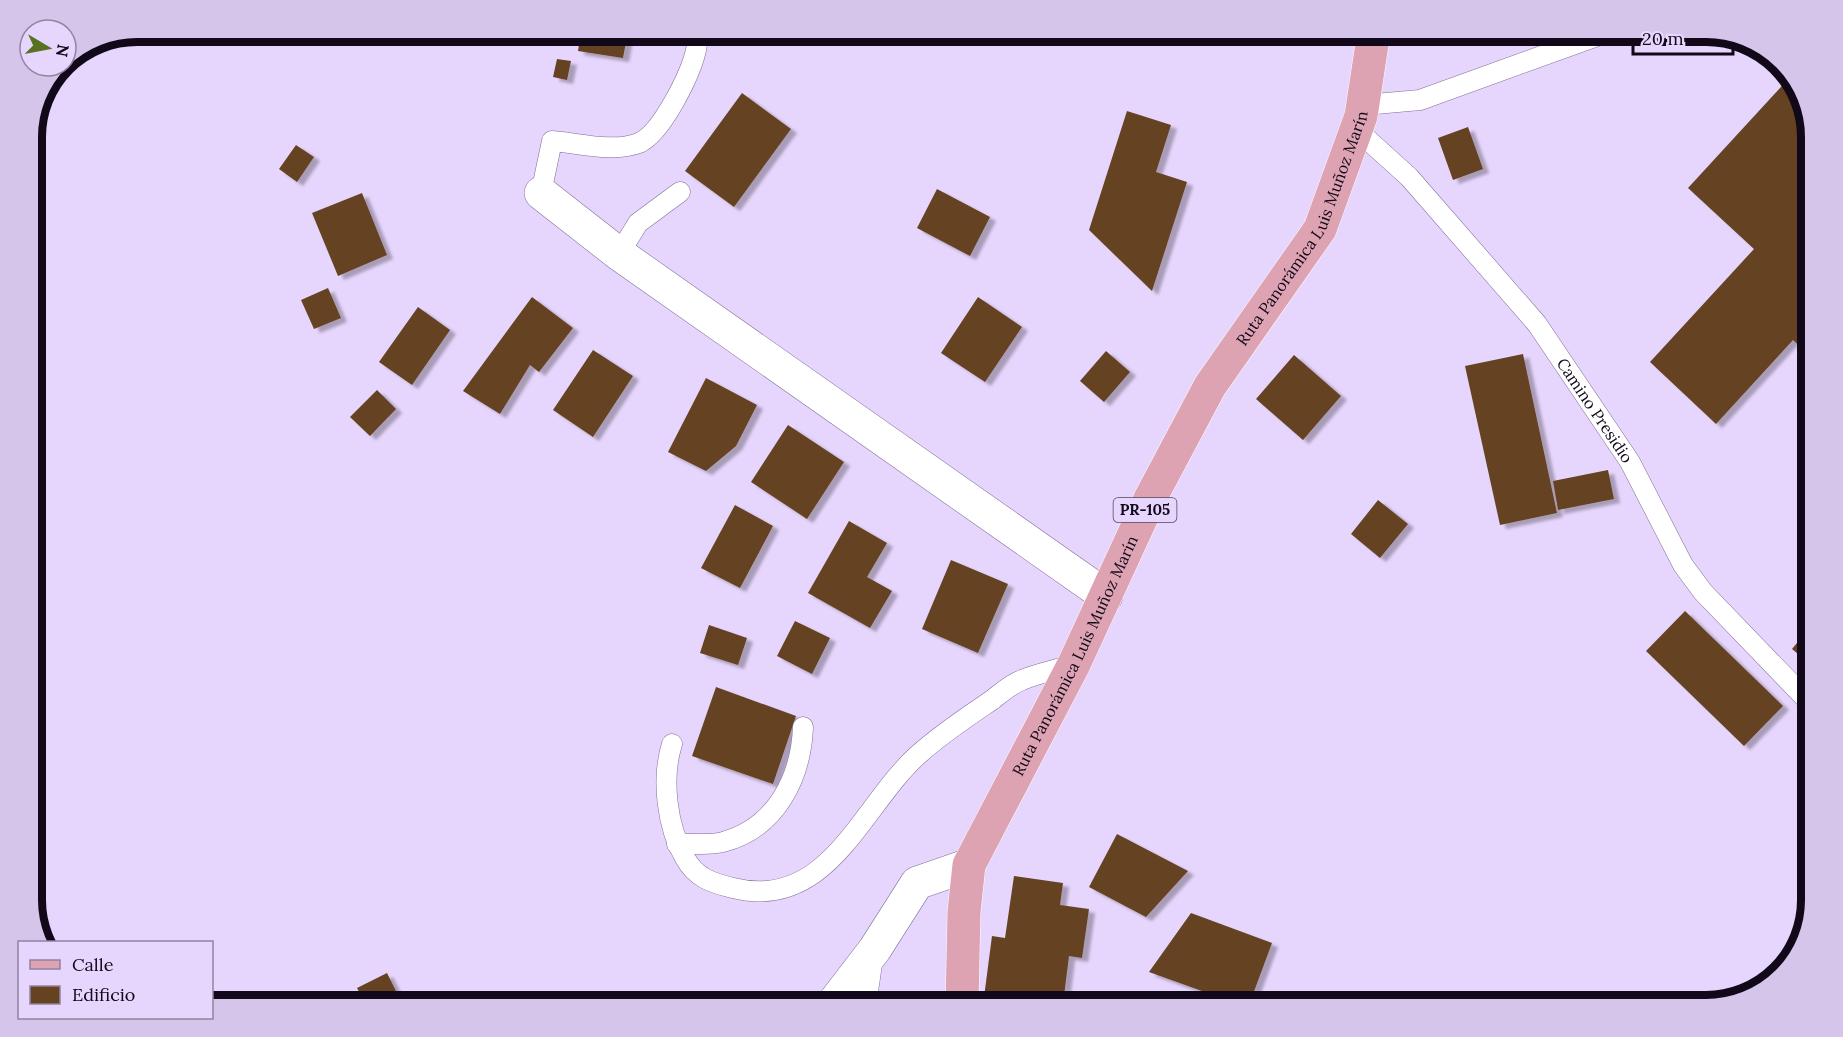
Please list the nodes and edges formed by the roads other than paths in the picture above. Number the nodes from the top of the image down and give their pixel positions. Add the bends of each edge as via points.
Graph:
1 (697, 42) edge
2 (1372, 42) edge
3 (1583, 42) edge
4 (1360, 117) junction
5 (680, 192) dead end
6 (541, 193) joint
7 (619, 254) junction
8 (1106, 596) junction
9 (1074, 664) junction
10 (1801, 694) edge
11 (803, 727) dead end
12 (672, 744) dead end
13 (677, 844) junction
14 (969, 865) junction
15 (875, 949) junction
16 (840, 995) edge
17 (868, 995) edge
18 (962, 995) edge

1 - 6 lane via 687,74 652,133 640,142 613,148 552,141
2 - 4 main road, Ruta Panorámica Luis Muñoz Marín / PR-105
3 - 4 lane via 1420,100
4 - 8 main road, Ruta Panorámica Luis Muñoz Marín / PR-105 via 1320,229 1210,386 1151,497
4 - 10 lane, Camino Presidio via 1537,324 1630,462 1683,565 1703,592
5 - 7 lane via 638,223
6 - 7 street
7 - 8 street
8 - 9 main road, Ruta Panorámica Luis Muñoz Marín / PR-105
9 - 13 lane via 1020,681 919,753 840,851 819,871 792,885 749,892 707,881 690,867
9 - 14 main road, Ruta Panorámica Luis Muñoz Marín / PR-105
11 - 13 lane via 802,754 789,788 773,813 748,833 721,843
12 - 13 lane via 667,761 668,796
14 - 15 street via 917,883
14 - 18 main road, Ruta Panorámica Luis Muñoz Marín / PR-105
15 - 16 street
15 - 17 lane

